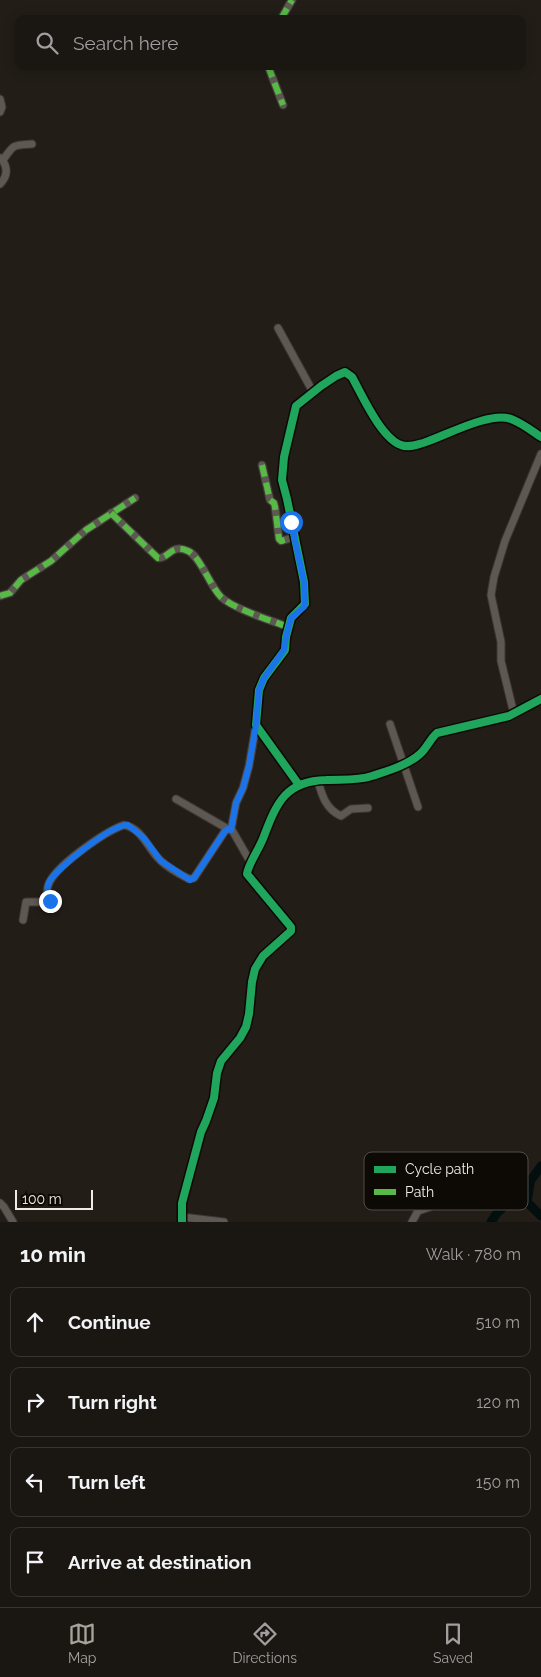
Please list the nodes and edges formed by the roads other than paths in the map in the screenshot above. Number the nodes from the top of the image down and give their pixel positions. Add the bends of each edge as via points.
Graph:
1 (292, 0) edge
2 (283, 15) edge
3 (270, 70) edge
4 (0, 99) edge
5 (283, 105) dead end
6 (0, 112) edge
7 (32, 144) dead end
8 (2, 159) edge
9 (0, 184) edge
10 (278, 328) dead end
11 (313, 392) junction
12 (541, 437) edge
13 (541, 454) edge
14 (262, 465) dead end
15 (135, 498) dead end
16 (111, 513) junction
17 (295, 537) junction
18 (0, 596) edge
19 (288, 627) junction
20 (541, 699) edge
21 (514, 714) junction
22 (390, 724) dead end
23 (256, 725) junction
24 (404, 764) junction
25 (318, 780) junction
26 (298, 785) junction
27 (176, 800) dead end
28 (418, 807) dead end
29 (368, 808) dead end
30 (230, 829) junction
31 (251, 863) junction
32 (23, 920) dead end
33 (0, 1204) edge
34 (418, 1210) edge
35 (182, 1219) edge
36 (13, 1222) edge
37 (224, 1222) edge
38 (412, 1222) edge

1 - 2 street
3 - 5 street
4 - 6 street
7 - 8 street via 16,144
8 - 9 street via 6,175
10 - 11 street
11 - 12 street via 336,376 345,372 349,374 387,435 400,445 415,445 499,417 510,418
11 - 17 street via 299,403 294,412 282,472
13 - 21 street via 505,541 491,595 501,661
14 - 17 street via 270,500 276,507 279,539
15 - 16 street
16 - 18 street via 51,561 20,581 10,593
16 - 19 street via 159,559 178,548 188,551 195,556 221,596 234,605
17 - 19 street via 305,604 291,618
19 - 23 street via 284,650 259,690
20 - 21 street
21 - 24 street via 437,733 420,754
22 - 24 street
23 - 26 street
23 - 30 street via 249,766
24 - 25 street via 364,778
24 - 28 street
25 - 26 street
25 - 29 street via 326,805 335,813 341,816 351,809
26 - 31 street via 281,798
27 - 30 street
30 - 31 street
30 - 32 street via 225,831 190,880 161,861 135,830 127,825 121,826 62,866 48,887 50,902 26,901
31 - 35 street via 249,878 291,927 290,932 262,956 255,969 246,1027 221,1061 214,1098 184,1194
33 - 36 street
34 - 38 street
35 - 37 street

